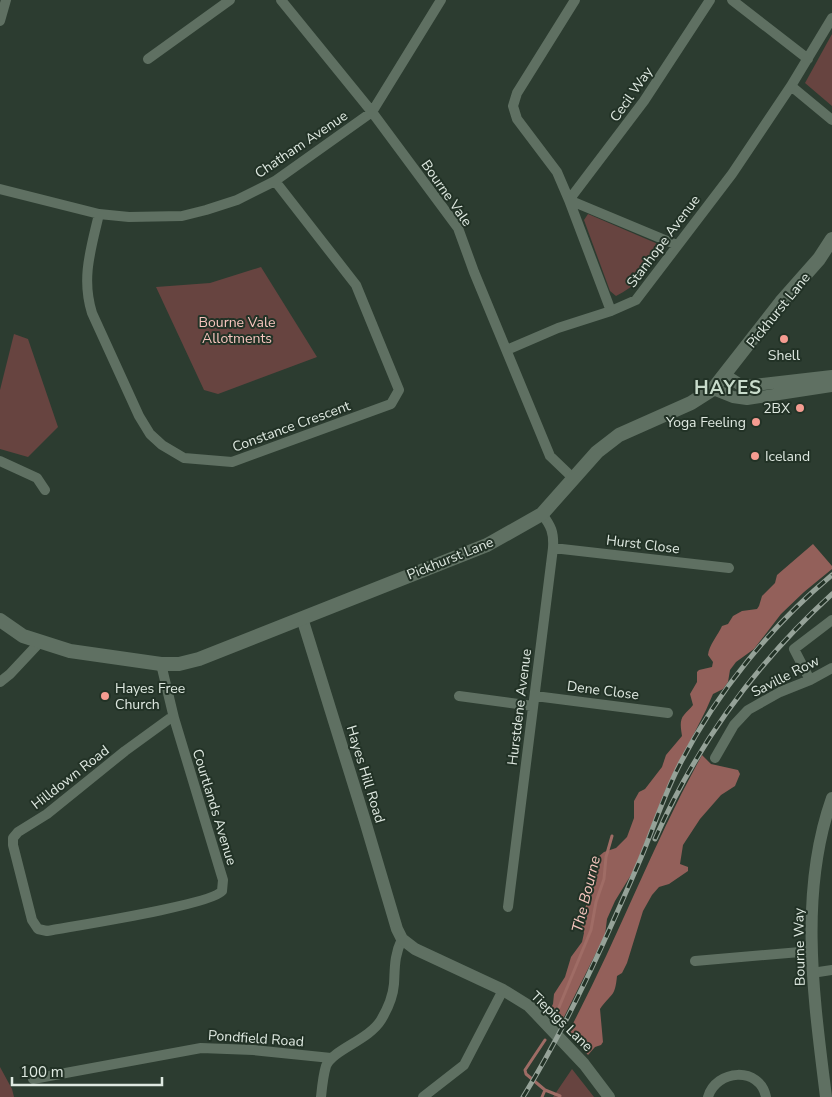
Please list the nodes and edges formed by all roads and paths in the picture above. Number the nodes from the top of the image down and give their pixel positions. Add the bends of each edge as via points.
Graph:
1 (6, 0) edge
2 (230, 0) edge
3 (281, 0) edge
4 (441, 0) edge
5 (575, 0) edge
6 (710, 0) edge
7 (732, 0) edge
8 (832, 18) edge
9 (0, 22) edge
10 (148, 59) dead end
11 (808, 59) junction
12 (791, 86) junction
13 (372, 112) junction
14 (832, 120) edge
15 (275, 181) junction
16 (0, 189) edge
17 (569, 200) junction
18 (100, 214) junction
19 (832, 240) edge
20 (677, 245) junction
21 (611, 311) junction
22 (507, 350) junction
23 (725, 375) junction
24 (832, 376) edge
25 (832, 386) edge
26 (713, 389) junction
27 (0, 461) edge
28 (574, 479) junction
29 (45, 490) dead end
30 (542, 514) junction
31 (553, 548) junction
32 (729, 568) dead end
33 (302, 618) junction
34 (0, 620) edge
35 (832, 620) edge
36 (40, 642) junction
37 (160, 664) junction
38 (832, 668) edge
39 (810, 680) junction
40 (0, 682) edge
41 (459, 696) dead end
42 (535, 696) junction
43 (534, 706) junction
44 (668, 712) dead end
45 (174, 718) junction
46 (715, 758) dead end
47 (832, 798) edge
48 (827, 835) edge
49 (508, 907) dead end
50 (38, 929) joint
51 (402, 939) junction
52 (812, 951) junction
53 (695, 961) dead end
54 (832, 970) edge
55 (812, 973) junction
56 (503, 990) junction
57 (331, 1058) junction
58 (32, 1080) dead end
59 (321, 1097) edge
60 (423, 1097) edge
61 (608, 1097) edge
62 (708, 1097) edge
63 (766, 1097) edge
64 (826, 1097) edge

1 - 9 street
2 - 10 street
3 - 13 street, Bourne Vale
4 - 13 street, Chatham Avenue
5 - 17 street via 517,94 513,106 517,119 557,172
6 - 17 street, Cecil Way via 644,101
7 - 11 street
8 - 11 street, Stanhope Avenue
11 - 12 street, Stanhope Avenue
12 - 14 street
12 - 20 street, Stanhope Avenue via 732,174
13 - 15 street, Chatham Avenue
13 - 22 street, Bourne Vale via 458,228
15 - 18 street, Chatham Avenue via 237,200 182,216
15 - 18 street, Constance Crescent via 356,286 400,390 391,404 232,462 184,458 150,434 138,416 88,298 87,273
16 - 18 street, Chatham Avenue
17 - 20 street
17 - 21 street
19 - 23 main road, Pickhurst Lane
20 - 21 street, Stanhope Avenue via 636,300
21 - 22 street, Stanhope Avenue via 558,328
22 - 28 street, Bourne Vale via 550,456
23 - 24 street via 746,386
23 - 26 main road, Pickhurst Lane
25 - 26 street via 747,399
26 - 28 main road, Pickhurst Lane via 691,403 619,435 597,452
27 - 29 street via 36,478
28 - 30 main road, Pickhurst Lane
30 - 31 street, Hurstdene Avenue via 553,535
30 - 33 main road, Pickhurst Lane via 487,545
31 - 32 street, Hurst Close
31 - 42 street, Hurstdene Avenue
33 - 37 main road, Pickhurst Lane via 199,659 180,664
33 - 51 street, Hayes Hill Road
34 - 36 main road, Pickhurst Lane via 23,636
35 - 39 street via 794,649
36 - 37 main road, Pickhurst Lane via 70,651
36 - 40 street
37 - 45 street, Courtlands Avenue
38 - 39 street, Saville Row
39 - 46 street, Saville Row via 748,710 734,725
41 - 43 street
42 - 43 street, Hurstdene Avenue
42 - 44 street, Dene Close
43 - 49 street, Hurstdene Avenue
45 - 50 street, Hilldown Road via 125,751 48,814 13,838 32,920
45 - 50 street, Courtlands Avenue via 223,880 222,892 213,898 159,911 48,931
47 - 48 street, Bourne Way
48 - 52 street, Bourne Way via 815,880
51 - 56 street, Tiepigs Lane via 415,949
51 - 57 street via 393,966 394,985 390,1001 381,1021 370,1033
52 - 53 street
52 - 55 street, Bourne Way
54 - 55 street
55 - 64 street, Bourne Way
56 - 60 street via 464,1065
56 - 61 street, Tiepigs Lane via 529,1006 551,1027
57 - 58 street, Pondfield Road via 200,1048
57 - 59 street via 326,1066
62 - 63 street via 714,1084 720,1080 742,1075 757,1079

